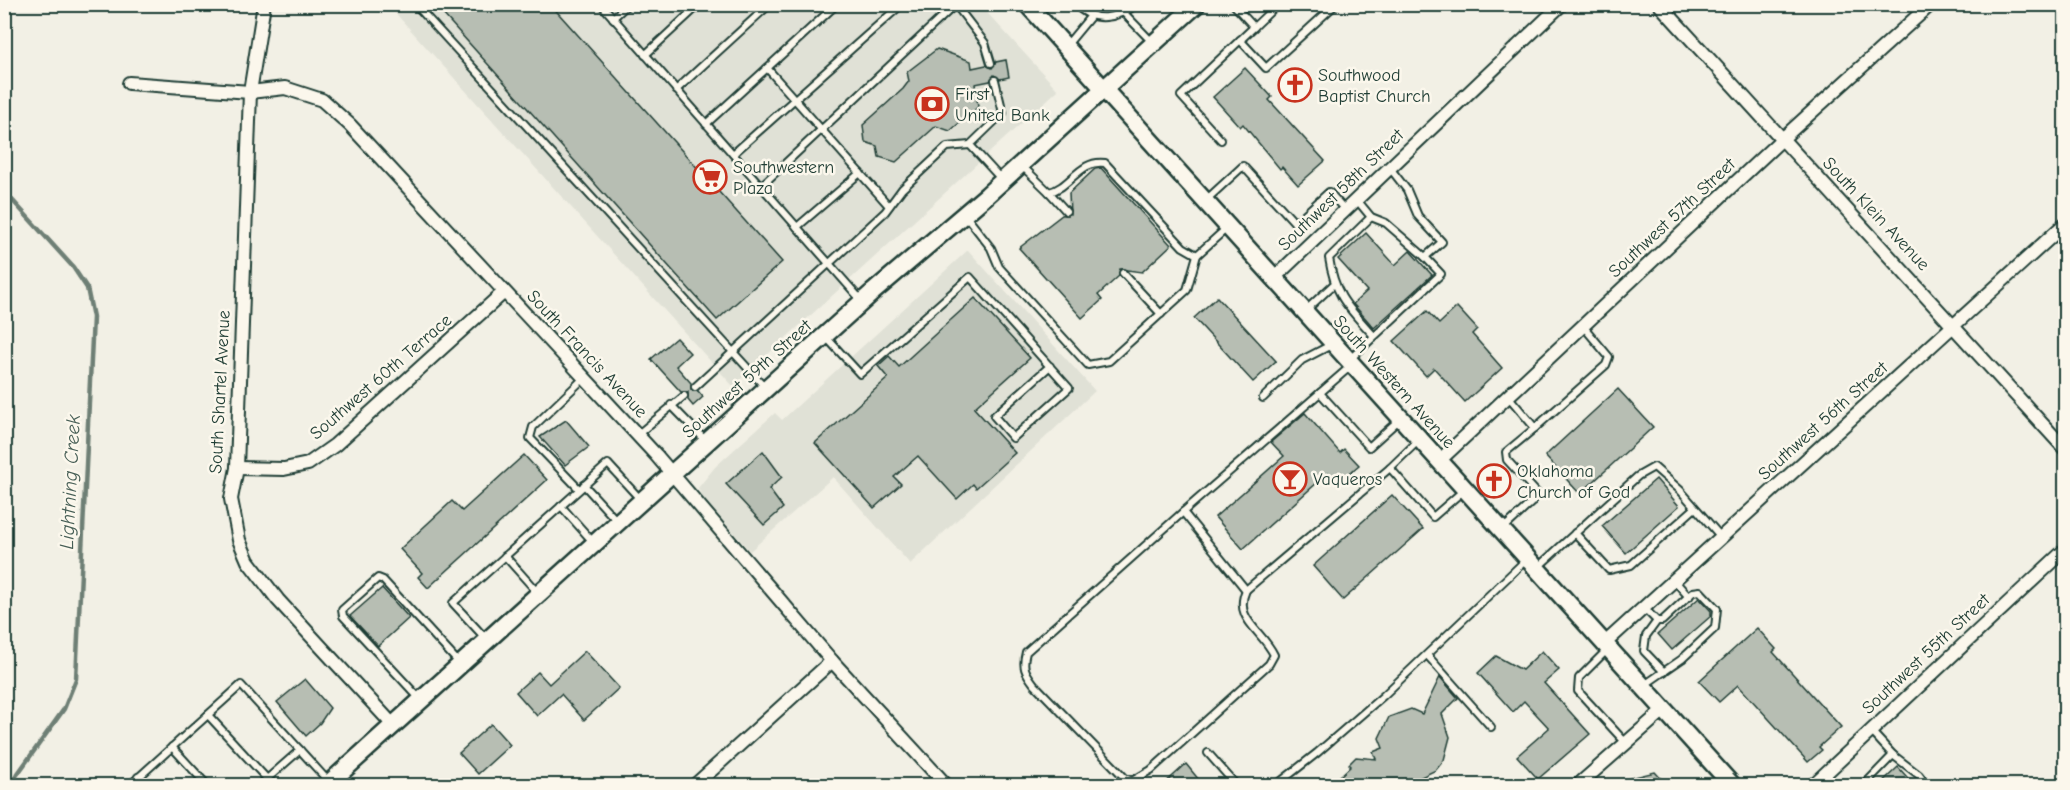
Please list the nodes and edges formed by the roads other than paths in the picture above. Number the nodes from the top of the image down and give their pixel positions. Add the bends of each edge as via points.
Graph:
1 (264, 4) edge
2 (415, 4) edge
3 (601, 4) edge
4 (628, 4) edge
5 (700, 4) edge
6 (770, 4) edge
7 (837, 4) edge
8 (902, 4) edge
9 (1027, 4) edge
10 (1075, 4) edge
11 (1138, 4) edge
12 (1197, 4) edge
13 (1233, 4) edge
14 (1278, 4) edge
15 (1336, 4) edge
16 (1562, 4) edge
17 (1659, 4) edge
18 (1931, 4) edge
19 (956, 5) edge
20 (1124, 13) junction
21 (1090, 17) junction
22 (613, 18) junction
23 (1254, 27) junction
24 (1240, 40) junction
25 (1154, 43) junction
26 (1065, 47) junction
27 (645, 55) junction
28 (991, 63) dead end
29 (767, 68) junction
30 (995, 80) dead end
31 (129, 83) dead end
32 (1103, 89) junction
33 (676, 90) junction
34 (250, 92) junction
35 (795, 100) junction
36 (706, 124) junction
37 (822, 131) junction
38 (1782, 139) junction
39 (1221, 140) dead end
40 (970, 145) junction
41 (733, 154) junction
42 (1021, 164) junction
43 (1390, 168) junction
44 (860, 173) junction
45 (1002, 181) junction
46 (760, 186) junction
47 (1048, 192) junction
48 (1357, 200) junction
49 (1205, 201) junction
50 (889, 206) junction
51 (1345, 211) junction
52 (1066, 212) dead end
53 (964, 214) junction
54 (1371, 217) junction
55 (2066, 223) edge
56 (797, 227) junction
57 (1228, 227) junction
58 (1197, 255) junction
59 (1425, 257) junction
60 (830, 264) junction
61 (1123, 273) dead end
62 (1274, 278) junction
63 (1334, 285) junction
64 (504, 292) junction
65 (863, 301) junction
66 (1304, 311) junction
67 (1161, 314) junction
68 (1583, 326) junction
69 (1955, 326) junction
70 (824, 336) junction
71 (1374, 336) junction
72 (1333, 343) junction
73 (733, 352) junction
74 (1351, 363) junction
75 (1050, 366) junction
76 (584, 378) junction
77 (695, 387) dead end
78 (766, 388) junction
79 (1320, 393) junction
80 (684, 396) dead end
81 (1508, 396) junction
82 (1263, 398) dead end
83 (671, 405) junction
84 (1401, 418) junction
85 (1535, 428) junction
86 (637, 435) junction
87 (1420, 440) junction
88 (706, 442) junction
89 (2066, 450) edge
90 (1439, 461) junction
91 (237, 468) junction
92 (1390, 468) junction
93 (671, 474) junction
94 (581, 487) junction
95 (1465, 489) junction
96 (641, 501) junction
97 (561, 506) junction
98 (1695, 508) junction
99 (1183, 513) junction
100 (617, 522) junction
101 (1501, 530) junction
102 (1575, 533) junction
103 (1721, 538) junction
104 (594, 543) junction
105 (2066, 549) edge
106 (505, 556) junction
107 (1532, 564) junction
108 (1674, 580) junction
109 (1246, 590) junction
110 (539, 593) junction
111 (1689, 597) junction
112 (1644, 608) junction
113 (1657, 621) junction
114 (487, 640) junction
115 (1606, 646) junction
116 (1427, 655) junction
117 (832, 661) junction
118 (460, 664) junction
119 (1664, 672) junction
120 (1643, 686) junction
121 (420, 700) junction
122 (1664, 710) junction
123 (208, 715) junction
124 (393, 724) junction
125 (1491, 727) dead end
126 (1871, 731) junction
127 (1626, 743) junction
128 (172, 747) junction
129 (300, 750) junction
130 (1208, 753) dead end
131 (1893, 755) junction
132 (138, 777) junction
133 (267, 779) junction
134 (327, 784) edge
135 (129, 786) edge
136 (146, 786) edge
137 (208, 786) edge
138 (260, 786) edge
139 (272, 786) edge
140 (694, 786) edge
141 (947, 786) edge
142 (1237, 786) edge
143 (1275, 786) edge
144 (1577, 786) edge
145 (1733, 786) edge
146 (1812, 786) edge
147 (1863, 786) edge
148 (1927, 786) edge

1 - 34 street, South Shartel Avenue
2 - 73 lane
3 - 22 lane
4 - 22 lane
5 - 27 lane
6 - 33 lane
7 - 29 lane
8 - 35 lane
9 - 26 main road, South Western Avenue
10 - 21 lane
11 - 20 lane
12 - 25 main road, Southwest 59th Street
13 - 23 lane
14 - 23 lane
15 - 24 lane via 1266,68
16 - 43 street, Southwest 58th Street
17 - 38 street, South Klein Avenue
18 - 38 street, Southwest 57th Street
19 - 28 lane via 985,43
19 - 37 lane
20 - 21 lane via 1101,19
20 - 25 lane
21 - 26 lane
22 - 27 lane
23 - 24 lane
24 - 39 lane via 1181,96
25 - 32 main road, Southwest 59th Street
26 - 32 main road, South Western Avenue
27 - 33 lane
29 - 35 lane
29 - 36 lane
30 - 40 lane via 1003,113
31 - 34 street, South Francis Avenue
32 - 42 main road, Southwest 59th Street
32 - 49 main road, South Western Avenue
33 - 36 lane
34 - 64 street, South Francis Avenue via 285,88 322,100 350,124
34 - 91 street, South Shartel Avenue
35 - 37 lane
35 - 41 lane
36 - 41 lane
37 - 44 lane
37 - 46 lane
38 - 68 street, Southwest 57th Street
38 - 69 street, South Klein Avenue
40 - 45 lane
40 - 50 lane via 947,147
41 - 46 lane
42 - 45 main road, Southwest 59th Street
42 - 47 lane
43 - 48 street, Southwest 58th Street
43 - 59 lane via 1407,190 1418,216 1442,242
44 - 50 lane
44 - 56 lane
45 - 53 main road, Southwest 59th Street
46 - 56 lane
47 - 52 lane
47 - 58 lane via 1097,162 1105,163 1161,229
48 - 51 street, Southwest 58th Street
48 - 54 lane
49 - 51 lane via 1243,166 1295,223 1329,192
49 - 57 main road, South Western Avenue
50 - 60 lane
51 - 62 street, Southwest 58th Street
53 - 65 main road, Southwest 59th Street
53 - 67 lane via 991,248 999,267 1088,365 1109,361
54 - 59 lane via 1386,223
54 - 63 lane via 1329,258
55 - 69 street, Southwest 56th Street
56 - 60 lane
57 - 58 lane
57 - 62 main road, South Western Avenue
58 - 67 lane via 1187,290
59 - 71 lane via 1441,274
60 - 65 lane
60 - 73 lane
61 - 67 lane
62 - 66 main road, South Western Avenue
63 - 66 lane
63 - 71 lane
64 - 76 street, South Francis Avenue
64 - 91 street, Southwest 60th Terrace via 335,445 308,464 284,469
65 - 70 main road, Southwest 59th Street
66 - 72 main road, South Western Avenue
68 - 81 street, Southwest 57th Street
68 - 85 lane via 1608,357 1606,366
69 - 89 street, South Klein Avenue
69 - 103 street, Southwest 56th Street
70 - 75 lane via 860,374 970,277
70 - 78 main road, Southwest 59th Street
71 - 74 lane
72 - 74 main road, South Western Avenue
72 - 82 lane via 1302,360
73 - 77 lane
73 - 78 lane
74 - 79 lane
74 - 84 main road, South Western Avenue
75 - 75 lane via 1069,388 1013,438 994,416
76 - 86 street, South Francis Avenue
76 - 94 lane via 533,427 530,438
78 - 88 main road, Southwest 59th Street
79 - 84 lane via 1369,447
79 - 99 lane
80 - 83 lane
81 - 85 lane
81 - 90 street, Southwest 57th Street
83 - 86 lane
83 - 88 lane
84 - 87 main road, South Western Avenue
85 - 101 lane via 1506,452 1507,460 1536,492 1532,502
86 - 93 street, South Francis Avenue
87 - 90 main road, South Western Avenue
87 - 92 lane
88 - 93 main road, Southwest 59th Street
90 - 95 main road, South Western Avenue
91 - 124 street, South Shartel Avenue via 231,499 239,540 248,561 278,600
92 - 95 lane via 1433,517
92 - 109 lane
93 - 96 main road, Southwest 59th Street
93 - 117 street, South Francis Avenue
94 - 96 lane via 608,464
94 - 97 lane
94 - 100 lane
95 - 101 main road, South Western Avenue
96 - 100 main road, Southwest 59th Street
97 - 104 lane
97 - 106 lane
98 - 102 lane via 1631,565 1609,570
98 - 102 lane via 1654,467 1638,476
98 - 103 lane
99 - 109 lane
99 - 109 lane via 1026,652 1024,671 1034,684 1132,781 1151,770 1269,664 1274,655 1270,646 1242,612
100 - 104 main road, Southwest 59th Street
101 - 107 main road, South Western Avenue
102 - 107 lane
103 - 108 street, Southwest 56th Street
104 - 110 main road, Southwest 59th Street
105 - 126 street, Southwest 55th Street
106 - 110 lane
106 - 114 lane via 453,603
107 - 115 main road, South Western Avenue
107 - 116 lane
108 - 111 lane
108 - 112 street, Southwest 56th Street
110 - 114 main road, Southwest 59th Street
111 - 113 lane
111 - 119 lane via 1700,591 1712,601 1718,609 1715,628
112 - 113 lane
112 - 115 street, Southwest 56th Street
113 - 119 lane via 1646,636 1644,651
114 - 118 main road, Southwest 59th Street
115 - 120 main road, South Western Avenue
115 - 127 lane via 1579,678 1578,691
116 - 125 lane
116 - 143 lane
117 - 140 street
117 - 141 street, South Francis Avenue
118 - 121 main road, Southwest 59th Street
118 - 121 lane via 383,580 378,578 356,597 342,610 343,616
119 - 120 lane
120 - 122 main road, South Western Avenue
121 - 124 main road, Southwest 59th Street
122 - 127 street
122 - 145 main road, South Western Avenue
123 - 128 lane
123 - 129 lane via 241,685
123 - 133 lane
124 - 134 main road, Southwest 59th Street
126 - 131 lane
126 - 146 street, Southwest 55th Street
127 - 144 street
128 - 132 lane
128 - 137 lane
129 - 133 lane
129 - 134 lane
130 - 142 lane
131 - 147 lane
131 - 148 lane
132 - 135 lane
132 - 136 lane
133 - 138 lane
133 - 139 lane

